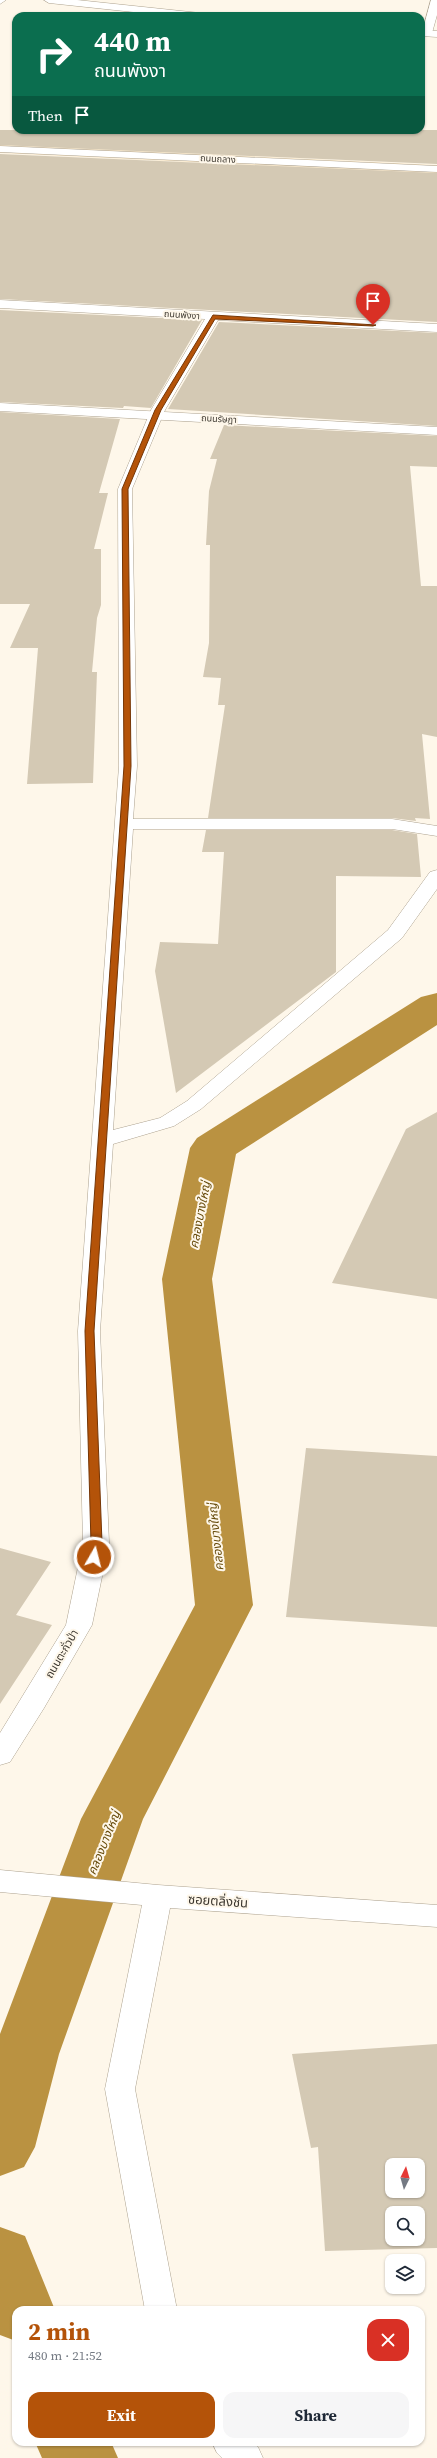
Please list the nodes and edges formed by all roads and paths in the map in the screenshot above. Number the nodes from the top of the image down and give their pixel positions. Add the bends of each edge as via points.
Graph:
1 (49, 0) edge
2 (436, 0) edge
3 (162, 12) edge
4 (428, 34) edge
5 (0, 149) edge
6 (437, 169) edge
7 (0, 304) edge
8 (213, 317) junction
9 (437, 328) edge
10 (0, 408) edge
11 (155, 415) junction
12 (437, 431) edge
13 (123, 824) junction
14 (437, 831) edge
15 (437, 876) edge
16 (102, 1140) junction
17 (0, 1755) edge
18 (0, 1881) edge
19 (158, 1896) junction
20 (437, 1916) edge
21 (160, 2306) edge
22 (233, 2446) edge
23 (246, 2458) edge

1 - 3 street
2 - 4 street
5 - 6 street, ถนนถลาง
7 - 8 street, ถนนพังงา
8 - 9 street, ถนนพังงา
8 - 11 street, ถนนตะกั่วป่า
10 - 11 street, ถนนรัษฎา
11 - 12 street, ถนนรัษฎา
11 - 13 street, ถนนตะกั่วป่า via 125,489 128,766
13 - 14 street via 392,824
13 - 16 street, ถนนตะกั่วป่า
15 - 16 street via 395,934 194,1105 167,1122
16 - 17 street, ถนนตะกั่วป่า via 89,1331 96,1543 79,1625
18 - 19 street, ซอยตลิ่งชัน
19 - 20 street, ซอยตลิ่งชัน
19 - 21 street via 120,2089
22 - 23 street

